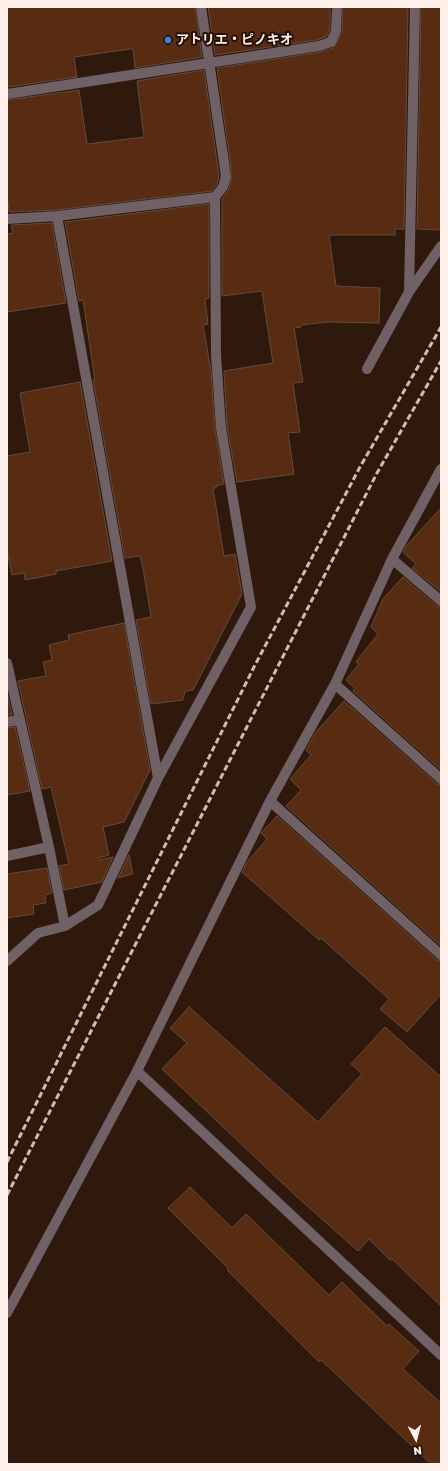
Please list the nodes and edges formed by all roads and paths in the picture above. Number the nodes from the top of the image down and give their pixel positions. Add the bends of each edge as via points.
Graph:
1 (201, 7) edge
2 (337, 7) edge
3 (415, 7) edge
4 (210, 62) junction
5 (7, 94) edge
6 (215, 196) junction
7 (57, 216) junction
8 (7, 219) edge
9 (441, 246) edge
10 (408, 292) junction
11 (367, 369) dead end
12 (441, 469) edge
13 (392, 559) junction
14 (441, 601) edge
15 (7, 663) edge
16 (335, 684) junction
17 (20, 720) junction
18 (7, 722) edge
19 (158, 778) junction
20 (441, 779) edge
21 (270, 801) junction
22 (49, 847) junction
23 (7, 856) edge
24 (65, 926) junction
25 (441, 955) edge
26 (7, 961) edge
27 (137, 1071) junction
28 (7, 1313) edge
29 (441, 1355) edge

1 - 4 street
2 - 4 street via 336,31 331,42
3 - 10 street
4 - 5 street
4 - 6 street via 226,176 223,187
6 - 7 street
6 - 19 street via 216,355 221,428 251,607
7 - 8 street
7 - 19 street
9 - 10 street
10 - 11 street
12 - 13 street
13 - 14 street
13 - 16 street
15 - 17 street
16 - 20 street
16 - 21 street
17 - 18 street
17 - 22 street
19 - 24 street via 98,905
21 - 25 street
21 - 27 street
22 - 23 street
22 - 24 street
24 - 26 street via 38,933
27 - 28 street
27 - 29 street

